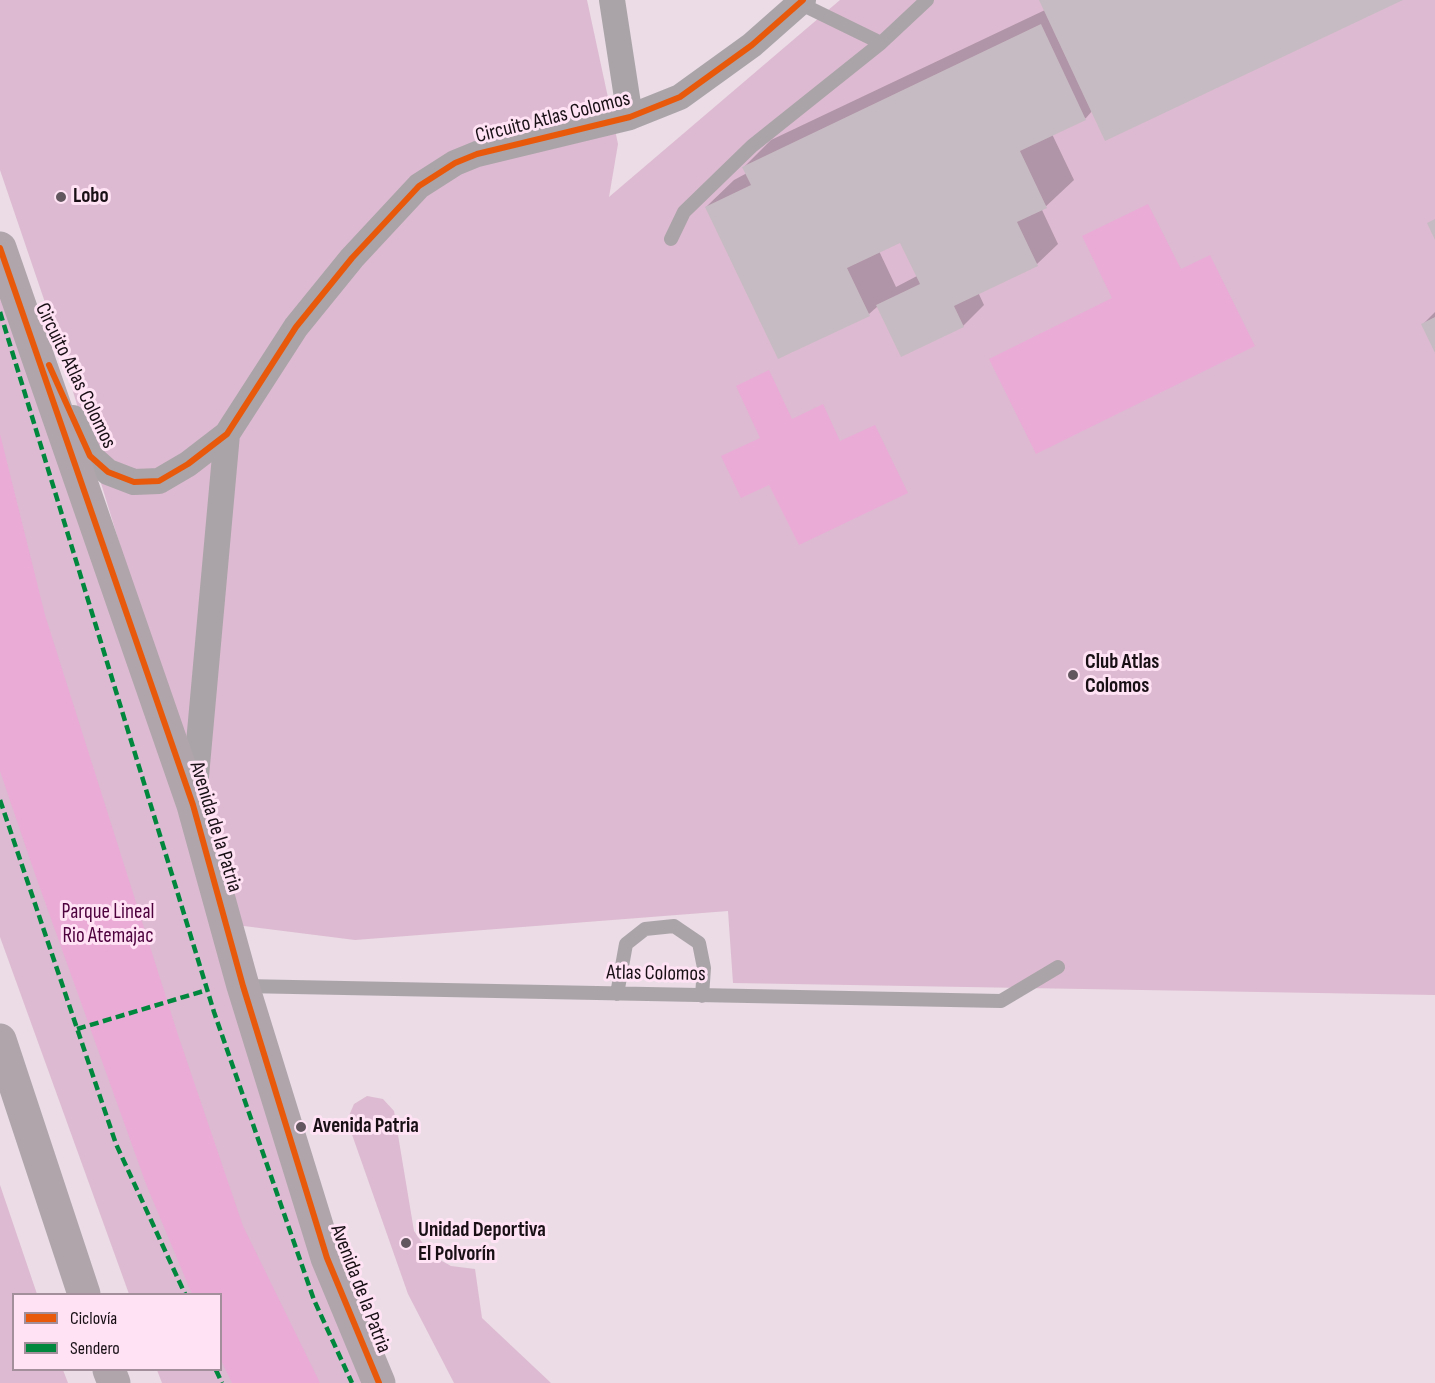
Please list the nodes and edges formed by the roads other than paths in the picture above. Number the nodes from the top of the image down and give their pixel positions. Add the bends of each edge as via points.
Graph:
1 (612, 0) edge
2 (927, 0) edge
3 (801, 2) edge
4 (881, 43) junction
5 (630, 117) junction
6 (671, 239) dead end
7 (4, 260) edge
8 (227, 434) junction
9 (193, 805) junction
10 (1059, 968) dead end
11 (243, 986) junction
12 (617, 994) junction
13 (702, 996) junction
14 (0, 1040) edge
15 (84, 1293) edge
16 (379, 1383) edge

1 - 5 street
2 - 4 lane
3 - 4 lane
3 - 5 street, Circuito Atlas Colomos via 752,45 680,97
4 - 6 lane via 752,146 684,212
5 - 8 street, Circuito Atlas Colomos via 477,154 419,186 352,258 296,327
7 - 8 street, Circuito Atlas Colomos via 90,456 108,472 134,482 159,481
7 - 9 main road, Avenida de la Patria
8 - 9 street, Circuito Atlas Colomos
9 - 11 main road, Avenida de la Patria
10 - 13 lane, Atlas Colomos via 1001,1001
11 - 12 lane, Atlas Colomos
11 - 16 main road, Avenida de la Patria via 327,1258
12 - 13 lane, Atlas Colomos
12 - 13 lane via 626,944 645,929 674,926 699,943 704,968
14 - 15 main road

